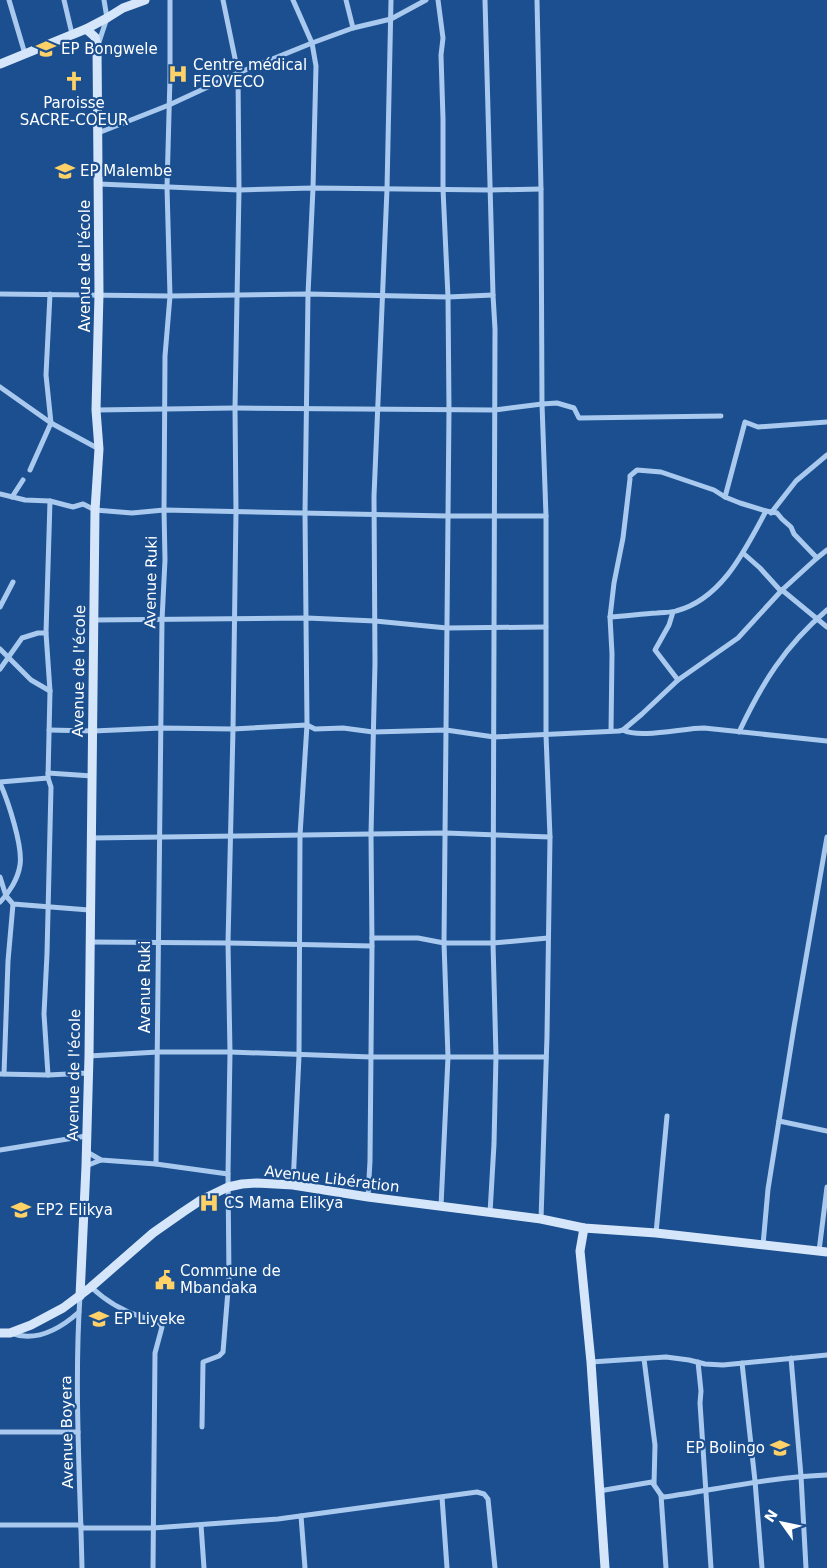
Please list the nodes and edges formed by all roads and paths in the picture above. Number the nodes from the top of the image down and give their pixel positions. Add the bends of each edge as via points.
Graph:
1 (9, 0) edge
2 (64, 0) edge
3 (104, 0) edge
4 (170, 0) edge
5 (222, 0) edge
6 (293, 0) edge
7 (346, 0) edge
8 (392, 0) edge
9 (426, 0) edge
10 (438, 0) edge
11 (485, 0) edge
12 (537, 0) edge
13 (142, 1) edge
14 (107, 18) junction
15 (391, 18) junction
16 (354, 28) junction
17 (86, 29) junction
18 (72, 34) junction
19 (312, 43) junction
20 (97, 46) junction
21 (26, 54) junction
22 (0, 64) edge
23 (238, 73) junction
24 (169, 105) junction
25 (98, 133) junction
26 (99, 184) junction
27 (167, 187) junction
28 (313, 188) junction
29 (387, 189) junction
30 (443, 189) junction
31 (541, 189) junction
32 (239, 190) junction
33 (490, 190) junction
34 (0, 294) edge
35 (50, 294) junction
36 (100, 294) junction
37 (238, 294) junction
38 (308, 294) junction
39 (493, 295) junction
40 (170, 296) junction
41 (383, 296) junction
42 (448, 297) junction
43 (0, 387) edge
44 (542, 404) junction
45 (235, 408) junction
46 (307, 409) junction
47 (378, 409) junction
48 (96, 410) junction
49 (164, 410) junction
50 (448, 410) junction
51 (495, 410) junction
52 (721, 416) dead end
53 (827, 422) edge
54 (51, 423) junction
55 (98, 449) junction
56 (827, 455) edge
57 (30, 470) dead end
58 (23, 480) dead end
59 (0, 494) edge
60 (725, 497) junction
61 (12, 498) junction
62 (50, 501) junction
63 (95, 510) junction
64 (164, 510) junction
65 (236, 512) junction
66 (768, 512) junction
67 (305, 513) junction
68 (374, 514) junction
69 (447, 516) junction
70 (546, 516) junction
71 (495, 517) junction
72 (827, 550) edge
73 (743, 553) junction
74 (817, 558) junction
75 (13, 582) dead end
76 (782, 590) junction
77 (0, 607) edge
78 (827, 610) edge
79 (674, 612) junction
80 (610, 617) junction
81 (307, 618) junction
82 (235, 619) junction
83 (817, 619) junction
84 (94, 620) junction
85 (162, 620) junction
86 (375, 621) junction
87 (494, 627) junction
88 (546, 627) junction
89 (827, 627) edge
90 (446, 628) junction
91 (46, 634) junction
92 (0, 649) edge
93 (8, 658) junction
94 (0, 669) edge
95 (678, 680) junction
96 (50, 691) junction
97 (307, 725) junction
98 (161, 728) junction
99 (234, 729) junction
100 (49, 730) junction
101 (93, 730) junction
102 (446, 730) junction
103 (623, 730) junction
104 (612, 731) junction
105 (373, 732) junction
106 (739, 732) junction
107 (546, 735) junction
108 (494, 736) junction
109 (827, 741) edge
110 (48, 776) junction
111 (92, 776) junction
112 (0, 782) edge
113 (370, 834) junction
114 (446, 834) junction
115 (300, 835) junction
116 (494, 835) junction
117 (231, 836) junction
118 (160, 837) junction
119 (550, 837) junction
120 (827, 837) edge
121 (91, 838) junction
122 (0, 877) edge
123 (6, 896) junction
124 (0, 902) edge
125 (13, 904) junction
126 (49, 907) junction
127 (89, 910) junction
128 (372, 938) junction
129 (548, 938) junction
130 (90, 942) junction
131 (158, 943) junction
132 (228, 943) junction
133 (444, 943) junction
134 (493, 943) junction
135 (300, 944) junction
136 (372, 946) junction
137 (158, 1052) junction
138 (230, 1052) junction
139 (89, 1056) junction
140 (299, 1056) junction
141 (496, 1056) junction
142 (371, 1057) junction
143 (448, 1057) junction
144 (546, 1057) junction
145 (88, 1072) junction
146 (2, 1074) edge
147 (48, 1076) junction
148 (667, 1116) dead end
149 (779, 1121) junction
150 (827, 1131) edge
151 (86, 1136) junction
152 (0, 1150) edge
153 (86, 1152) junction
154 (101, 1160) junction
155 (156, 1164) junction
156 (86, 1166) junction
157 (228, 1174) junction
158 (293, 1185) junction
159 (228, 1187) junction
160 (827, 1187) edge
161 (368, 1197) junction
162 (441, 1206) junction
163 (490, 1213) junction
164 (541, 1219) junction
165 (584, 1228) junction
166 (656, 1233) junction
167 (764, 1245) junction
168 (823, 1252) edge
169 (91, 1288) junction
170 (80, 1296) junction
171 (79, 1312) junction
172 (5, 1333) edge
173 (827, 1355) edge
174 (791, 1358) junction
175 (644, 1359) junction
176 (591, 1362) junction
177 (698, 1362) junction
178 (742, 1363) junction
179 (202, 1427) dead end
180 (0, 1432) edge
181 (78, 1432) junction
182 (827, 1475) edge
183 (801, 1476) junction
184 (755, 1481) junction
185 (654, 1484) junction
186 (706, 1490) junction
187 (599, 1491) junction
188 (661, 1495) junction
189 (442, 1497) junction
190 (301, 1516) junction
191 (201, 1524) junction
192 (0, 1525) edge
193 (81, 1526) junction
194 (153, 1528) junction
195 (82, 1568) edge
196 (153, 1568) edge
197 (204, 1568) edge
198 (305, 1568) edge
199 (447, 1568) edge
200 (495, 1568) edge
201 (605, 1568) edge
202 (666, 1568) edge
203 (711, 1568) edge
204 (762, 1568) edge
205 (806, 1568) edge

1 - 21 street
2 - 18 street
3 - 14 street
4 - 24 street, Avenue Ruki
5 - 23 street
6 - 19 street
7 - 16 street
8 - 15 street
9 - 15 street
10 - 30 street via 443,38 440,55
11 - 33 street
12 - 31 street
13 - 14 street
14 - 17 street
14 - 20 street
15 - 16 street
15 - 29 street
16 - 19 street
17 - 18 street
17 - 20 street via 95,36
18 - 21 street
19 - 23 street
19 - 28 street via 316,66
20 - 25 street, Avenue de l'école
21 - 22 street
23 - 24 street
23 - 32 street
24 - 25 street
24 - 27 street, Avenue Ruki
25 - 26 street, Avenue de l'école
26 - 27 street
26 - 36 street, Avenue de l'école
27 - 32 street
27 - 40 street, Avenue Ruki
28 - 29 street
28 - 32 street
28 - 38 street
29 - 30 street
29 - 41 street
30 - 33 street
30 - 42 street
31 - 33 street
31 - 44 street
32 - 37 street
33 - 39 street
34 - 35 street
35 - 36 street
35 - 54 street via 46,375
36 - 40 street
36 - 48 street, Avenue de l'école
37 - 38 street
37 - 40 street
37 - 45 street
38 - 41 street
38 - 46 street
39 - 42 street
39 - 51 street
40 - 49 street, Avenue Ruki
41 - 42 street
41 - 47 street
42 - 50 street
43 - 54 street
44 - 51 street
44 - 52 street via 557,403 574,408 579,418
44 - 70 street
45 - 46 street
45 - 49 street
45 - 65 street
46 - 47 street
46 - 67 street
47 - 50 street
47 - 68 street
48 - 49 street
48 - 55 street, Avenue de l'école
49 - 64 street, Avenue Ruki
50 - 51 street
50 - 69 street
51 - 71 street
53 - 60 street via 758,427 745,422
54 - 55 street
54 - 57 street
55 - 63 street, Avenue de l'école
56 - 66 street via 796,481
58 - 61 street
59 - 61 street
60 - 66 street
60 - 80 street via 714,490 661,472 637,470 632,475
61 - 62 street
62 - 63 street via 73,506 83,504
62 - 91 street
63 - 64 street via 132,513
63 - 84 street, Avenue de l'école
64 - 65 street
64 - 85 street, Avenue Ruki
65 - 67 street
65 - 82 street
66 - 73 street
66 - 74 street via 777,513
67 - 68 street
67 - 81 street
68 - 69 street
68 - 86 street
69 - 71 street
69 - 90 street
70 - 71 street
70 - 88 street
71 - 87 street
72 - 74 street
73 - 76 street
73 - 79 street via 711,594
74 - 76 street
75 - 77 street
76 - 83 street
76 - 95 street via 738,638
78 - 83 street
79 - 80 street
79 - 95 street via 655,650
80 - 104 street
81 - 82 street
81 - 86 street
81 - 97 street
82 - 85 street
82 - 99 street
83 - 89 street
83 - 106 street via 777,663
84 - 85 street
84 - 101 street, Avenue de l'école
85 - 98 street, Avenue Ruki
86 - 90 street
86 - 105 street
87 - 88 street
87 - 90 street
87 - 108 street
88 - 107 street
90 - 102 street
91 - 93 street via 22,638
91 - 96 street
92 - 93 street
93 - 94 street
93 - 96 street via 31,680
95 - 103 street
96 - 100 street
97 - 99 street
97 - 105 street via 315,730 343,728
97 - 115 street
98 - 99 street
98 - 101 street
98 - 118 street, Avenue Ruki
99 - 117 street
100 - 101 street
100 - 110 street
101 - 111 street, Avenue de l'école
102 - 105 street
102 - 108 street
102 - 114 street
103 - 104 street
103 - 106 street via 637,734 692,728
104 - 107 street
105 - 113 street
106 - 109 street
107 - 108 street
107 - 119 street
108 - 116 street
110 - 111 street
110 - 112 street
110 - 126 street via 51,787
111 - 121 street, Avenue de l'école
112 - 123 street via 8,801 21,863
113 - 114 street
113 - 115 street
113 - 128 street
114 - 116 street
114 - 133 street
115 - 117 street
115 - 135 street
116 - 119 street
116 - 134 street
117 - 118 street
117 - 132 street
118 - 121 street
118 - 131 street, Avenue Ruki
119 - 129 street
120 - 149 street
121 - 127 street, Avenue de l'école
122 - 123 street
123 - 124 street
123 - 125 street
125 - 126 street
125 - 146 street
126 - 127 street
126 - 147 street via 44,1014
127 - 130 street, Avenue de l'école
128 - 133 street via 418,938
128 - 136 street
129 - 134 street
129 - 144 street
130 - 131 street
130 - 139 street, Avenue de l'école
131 - 132 street
131 - 137 street, Avenue Ruki
132 - 135 street
132 - 138 street
133 - 134 street
133 - 143 street
134 - 141 street
135 - 136 street
135 - 140 street
136 - 142 street
137 - 138 street
137 - 139 street
137 - 155 street, Avenue Ruki
138 - 140 street
138 - 157 street
139 - 145 street, Avenue de l'école
140 - 142 street
140 - 158 street
141 - 143 street
141 - 144 street
141 - 163 street
142 - 143 street
142 - 161 street
143 - 162 street
144 - 164 street
145 - 147 street
145 - 151 street, Avenue de l'école
146 - 147 street
148 - 166 street
149 - 150 street
149 - 167 street via 768,1189
151 - 152 street
151 - 153 street, Avenue de l'école
153 - 154 street
153 - 156 street, Avenue de l'école
154 - 155 street
154 - 156 street
155 - 157 street
156 - 170 street, Avenue de l'école
157 - 159 street
158 - 159 street, Avenue Libération via 257,1183
158 - 161 street, Avenue Libération
159 - 169 street, Avenue Libération via 201,1200 153,1234
159 - 179 street via 229,1278 224,1352 203,1362
160 - 168 street
161 - 162 street, Avenue Libération
162 - 163 street, Avenue Libération
163 - 164 street, Avenue Libération
164 - 165 street, Avenue Libération
165 - 166 street, Avenue Libération
165 - 176 street via 580,1251
166 - 167 street, Avenue Libération
167 - 168 street, Avenue Libération
169 - 170 street, Avenue Libération
169 - 194 street via 110,1304 155,1320 162,1327 155,1353
170 - 171 street, Avenue Boyera
170 - 172 street, Avenue Libération via 48,1317
171 - 172 street via 68,1322 44,1334 24,1337
171 - 181 street, Avenue Boyera
173 - 174 street
174 - 178 street
174 - 183 street
175 - 176 street
175 - 177 street via 666,1357
175 - 185 street via 656,1445
176 - 187 street
177 - 178 street
177 - 186 street
178 - 184 street
180 - 181 street
181 - 193 street, Avenue Boyera
182 - 183 street
183 - 184 street
183 - 205 street
184 - 186 street
184 - 204 street
185 - 187 street
185 - 188 street
186 - 188 street
186 - 203 street
187 - 201 street
188 - 202 street
189 - 190 street
189 - 199 street
189 - 200 street via 477,1492 488,1499
190 - 191 street
190 - 198 street
191 - 194 street
191 - 197 street
192 - 193 street
193 - 194 street
193 - 195 street, Avenue Boyera
194 - 196 street

